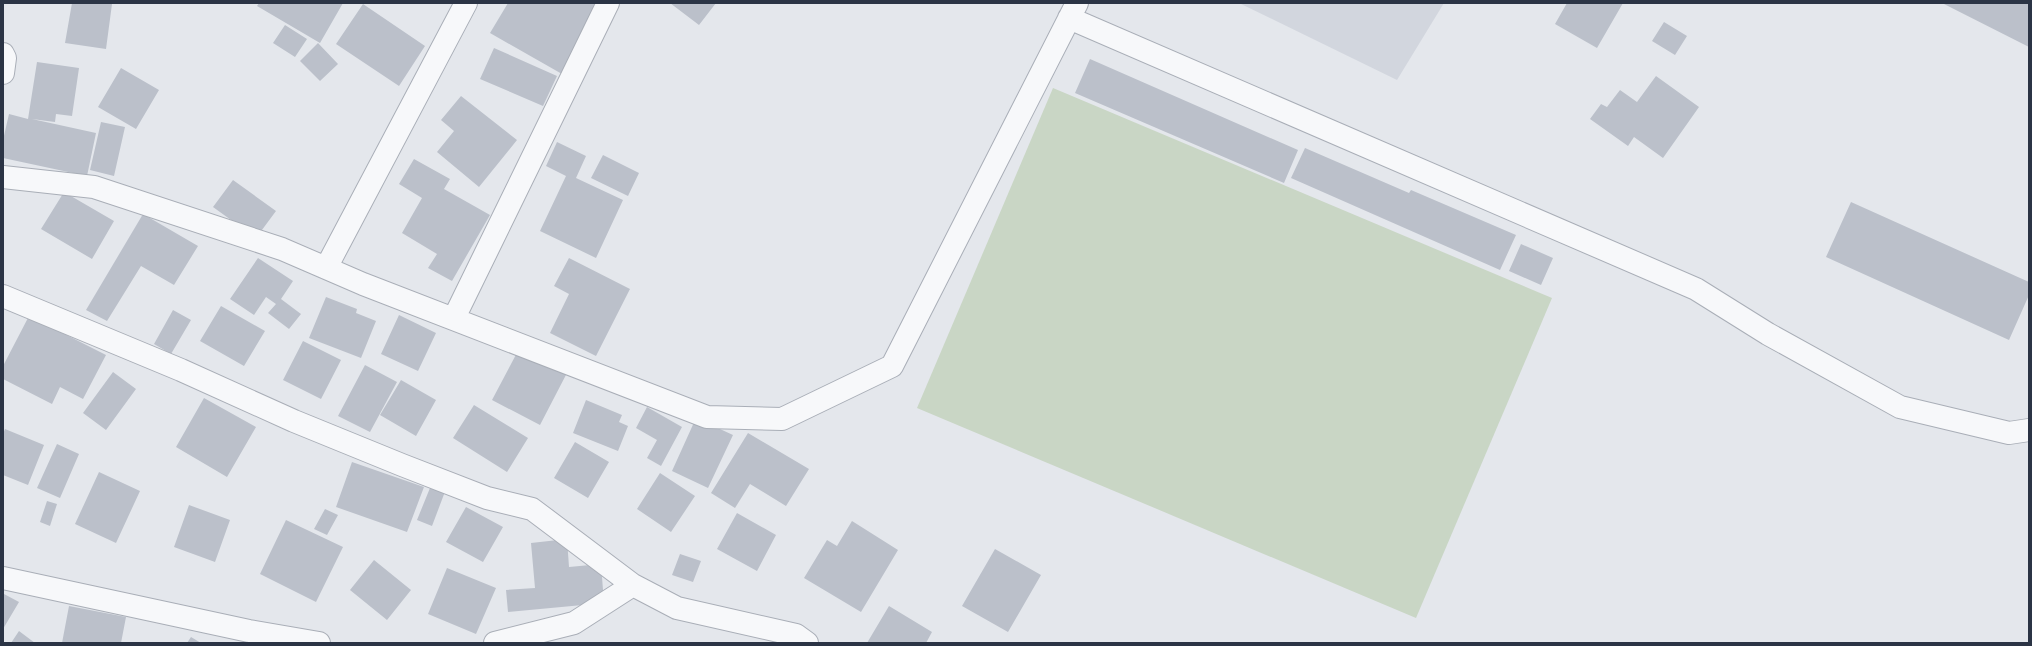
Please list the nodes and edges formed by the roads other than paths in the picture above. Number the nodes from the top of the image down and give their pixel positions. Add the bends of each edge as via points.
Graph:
1 (466, 3) edge
2 (608, 3) edge
3 (1073, 10) edge
4 (3, 54) edge
5 (3, 73) edge
6 (3, 177) edge
7 (326, 268) junction
8 (3, 296) edge
9 (454, 318) junction
10 (2029, 430) edge
11 (3, 578) edge
12 (633, 585) junction
13 (212, 623) junction
14 (230, 643) edge
15 (319, 643) edge
16 (494, 643) edge
17 (807, 643) edge

1 - 7 street
2 - 9 street
3 - 9 street via 892,366 782,419 707,417
3 - 10 street via 1696,289 1768,334 1900,407 2009,432
4 - 5 street
6 - 7 street via 94,187 282,249
7 - 9 street
8 - 12 street via 394,462 487,498 532,509
11 - 13 street
12 - 16 street via 574,623
12 - 17 street via 677,608 796,635
13 - 14 street
13 - 15 street

